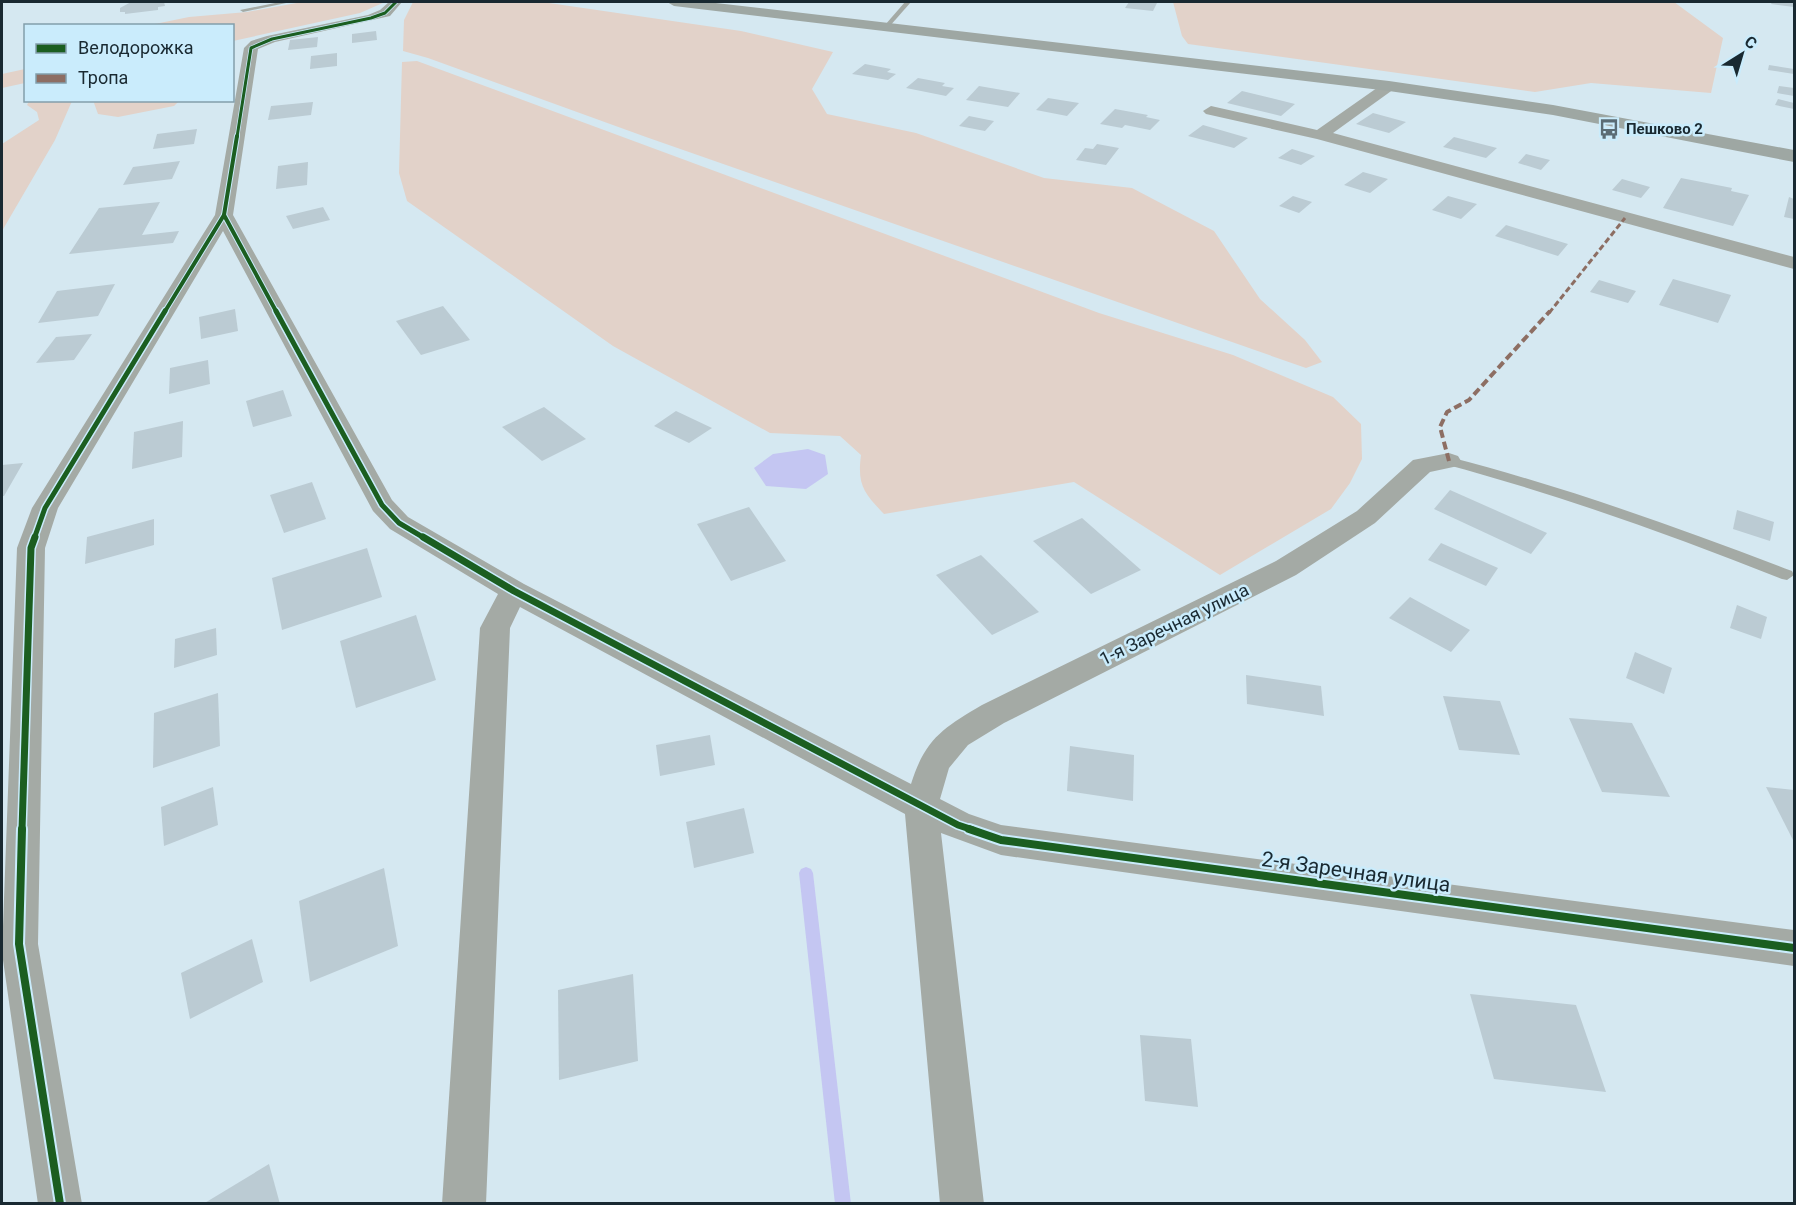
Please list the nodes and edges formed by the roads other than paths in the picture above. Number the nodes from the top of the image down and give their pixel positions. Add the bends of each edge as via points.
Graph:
1 (288, 2) edge
2 (396, 2) edge
3 (674, 2) edge
4 (908, 2) edge
5 (243, 10) dead end
6 (887, 26) junction
7 (1389, 86) junction
8 (1211, 111) dead end
9 (1320, 135) junction
10 (1794, 156) edge
11 (224, 215) junction
12 (1794, 263) edge
13 (1449, 461) joint
14 (1787, 574) dead end
15 (514, 591) junction
16 (921, 805) junction
17 (1794, 948) edge
18 (60, 1203) edge
19 (464, 1203) edge
20 (962, 1203) edge

1 - 5 lane
2 - 11 street via 385,13 371,18 272,39 251,48
3 - 6 highway
4 - 6 lane
6 - 7 highway
7 - 9 street
7 - 10 highway via 1553,110
8 - 9 street
9 - 12 street
11 - 15 street, 2-я Заречная улица via 382,505 399,523
11 - 18 street via 45,508 31,548 19,944
13 - 14 lane via 1666,527
13 - 16 street, 1-я Заречная улица via 1422,466 1366,517 1286,568 993,714 957,736 934,762
15 - 16 street, 2-я Заречная улица
15 - 19 street via 495,628
16 - 17 street, 2-я Заречная улица via 958,825 1001,840
16 - 20 street

